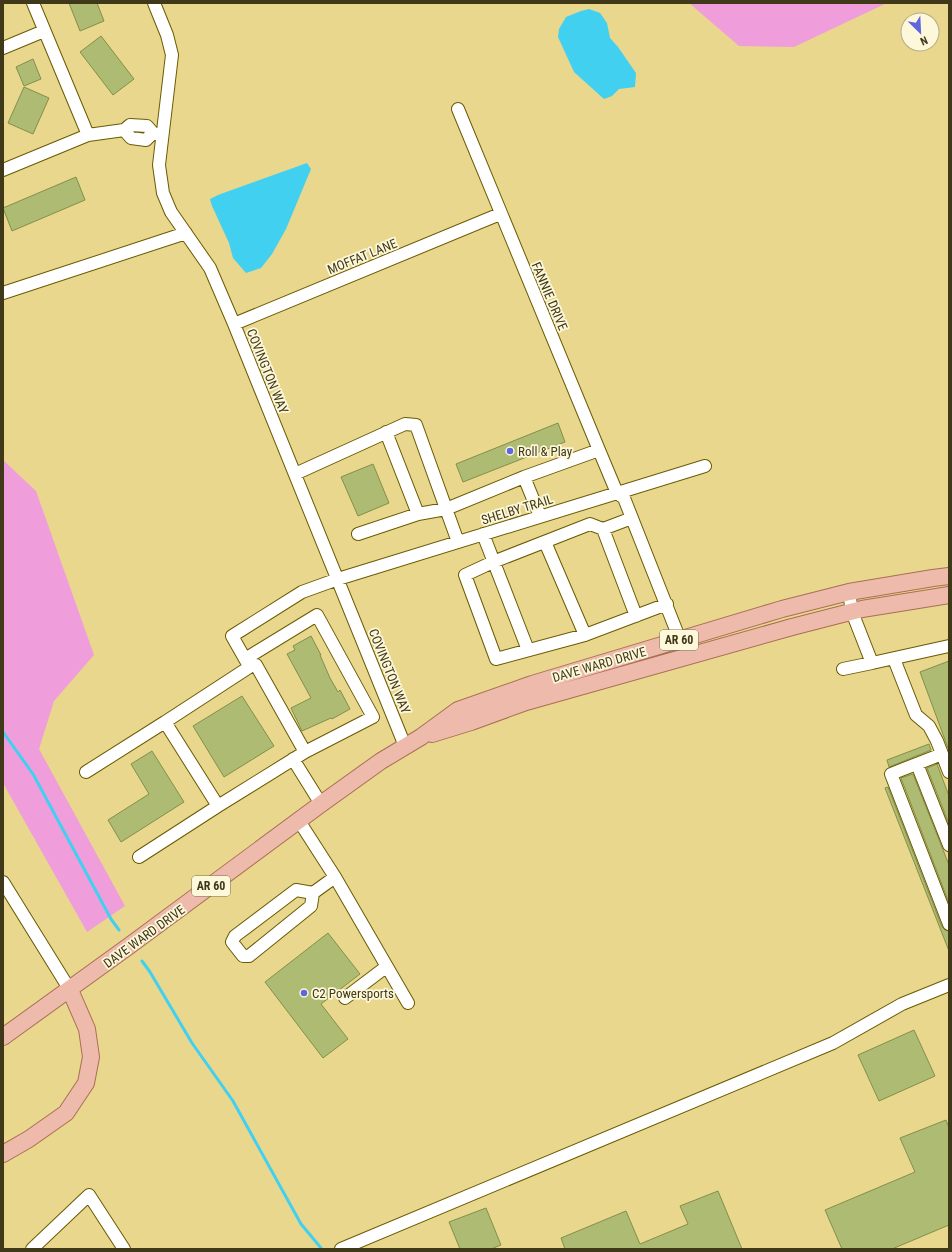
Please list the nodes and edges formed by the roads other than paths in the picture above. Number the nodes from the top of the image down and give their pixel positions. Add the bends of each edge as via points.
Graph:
1 (33, 3) edge
2 (154, 3) edge
3 (44, 30) junction
4 (3, 48) edge
5 (458, 109) dead end
6 (157, 134) junction
7 (88, 135) junction
8 (3, 170) edge
9 (500, 214) junction
10 (186, 233) junction
11 (3, 294) edge
12 (234, 324) junction
13 (386, 432) junction
14 (599, 450) junction
15 (705, 466) dead end
16 (295, 474) junction
17 (524, 477) junction
18 (617, 493) junction
19 (446, 509) junction
20 (418, 514) junction
21 (540, 516) junction
22 (632, 518) junction
23 (603, 529) junction
24 (358, 534) dead end
25 (482, 534) junction
26 (458, 542) junction
27 (545, 542) junction
28 (494, 562) junction
29 (949, 576) edge
30 (338, 579) junction
31 (849, 592) junction
32 (949, 595) edge
33 (667, 604) junction
34 (852, 612) junction
35 (636, 616) junction
36 (585, 635) junction
37 (680, 640) junction
38 (949, 646) edge
39 (528, 650) junction
40 (894, 658) junction
41 (248, 663) junction
42 (872, 663) junction
43 (844, 669) dead end
44 (165, 722) junction
45 (421, 737) junction
46 (405, 746) junction
47 (305, 752) junction
48 (942, 754) junction
49 (293, 759) junction
50 (917, 764) junction
51 (86, 772) dead end
52 (949, 772) edge
53 (321, 804) junction
54 (218, 806) junction
55 (299, 820) junction
56 (948, 841) edge
57 (139, 857) dead end
58 (335, 877) junction
59 (3, 882) edge
60 (313, 893) junction
61 (949, 924) edge
62 (386, 966) junction
63 (949, 985) edge
64 (70, 990) junction
65 (345, 998) dead end
66 (408, 1003) dead end
67 (3, 1037) edge
68 (3, 1154) edge
69 (32, 1249) edge
70 (124, 1249) edge
71 (341, 1249) edge

1 - 3 street
2 - 6 street, COVINGTON WAY via 172,55
3 - 4 street
3 - 7 street
5 - 9 street, FANNIE DRIVE
6 - 7 street via 146,140 130,138 124,130
6 - 10 street, COVINGTON WAY via 158,165 163,193 171,212
7 - 8 street
9 - 12 street, MOFFAT LANE
9 - 14 street, FANNIE DRIVE
10 - 11 street
10 - 12 street, COVINGTON WAY via 210,268
12 - 16 street, COVINGTON WAY
13 - 16 street
13 - 19 street via 405,424 416,425
13 - 20 street
14 - 17 street
14 - 18 street, FANNIE DRIVE
15 - 18 street, SHELBY TRAIL
16 - 30 street, COVINGTON WAY
17 - 19 street
17 - 21 street
18 - 21 street, SHELBY TRAIL
18 - 22 street, FANNIE DRIVE via 624,498
19 - 20 street
19 - 26 street
20 - 24 street
21 - 25 street, SHELBY TRAIL
22 - 23 street
22 - 33 street, FANNIE DRIVE
23 - 27 street via 590,524
23 - 35 street
25 - 26 street, SHELBY TRAIL
25 - 28 street
26 - 30 street, SHELBY TRAIL
27 - 28 street
27 - 36 street
28 - 39 street
28 - 39 street via 465,576 496,659
29 - 31 main road, DAVE WARD DRIVE / AR 60
30 - 41 street, SHELBY TRAIL via 302,592 232,636
30 - 46 street, COVINGTON WAY
31 - 34 street
31 - 37 main road, DAVE WARD DRIVE / AR 60
32 - 34 main road, DAVE WARD DRIVE / AR 60
33 - 35 street
33 - 37 street, FANNIE DRIVE
34 - 42 street
34 - 45 main road, DAVE WARD DRIVE / AR 60 via 526,702
35 - 36 street
36 - 39 street
37 - 45 main road, DAVE WARD DRIVE / AR 60 via 532,684 458,710
38 - 40 street
40 - 42 street
40 - 48 street via 916,715 929,726
41 - 44 street
41 - 47 street via 256,665
41 - 47 street via 318,615 373,717
42 - 43 street
44 - 51 street
44 - 54 street
45 - 46 main road, DAVE WARD DRIVE / AR 60
46 - 53 main road, DAVE WARD DRIVE / AR 60
47 - 49 street
48 - 50 street
48 - 52 street
49 - 53 street
49 - 54 street
50 - 56 street
50 - 61 street via 891,774
53 - 55 main road, DAVE WARD DRIVE / AR 60
54 - 57 street
55 - 58 street
55 - 64 main road, DAVE WARD DRIVE / AR 60
58 - 60 street
58 - 62 street
59 - 64 street
60 - 60 street via 311,906 249,956 243,956 232,942 235,936 296,890
62 - 65 street
62 - 66 street
63 - 71 street via 902,1004 833,1043
64 - 67 main road, DAVE WARD DRIVE / AR 60
64 - 68 main road via 87,1029 91,1057 86,1083 66,1113
69 - 70 street via 89,1195

